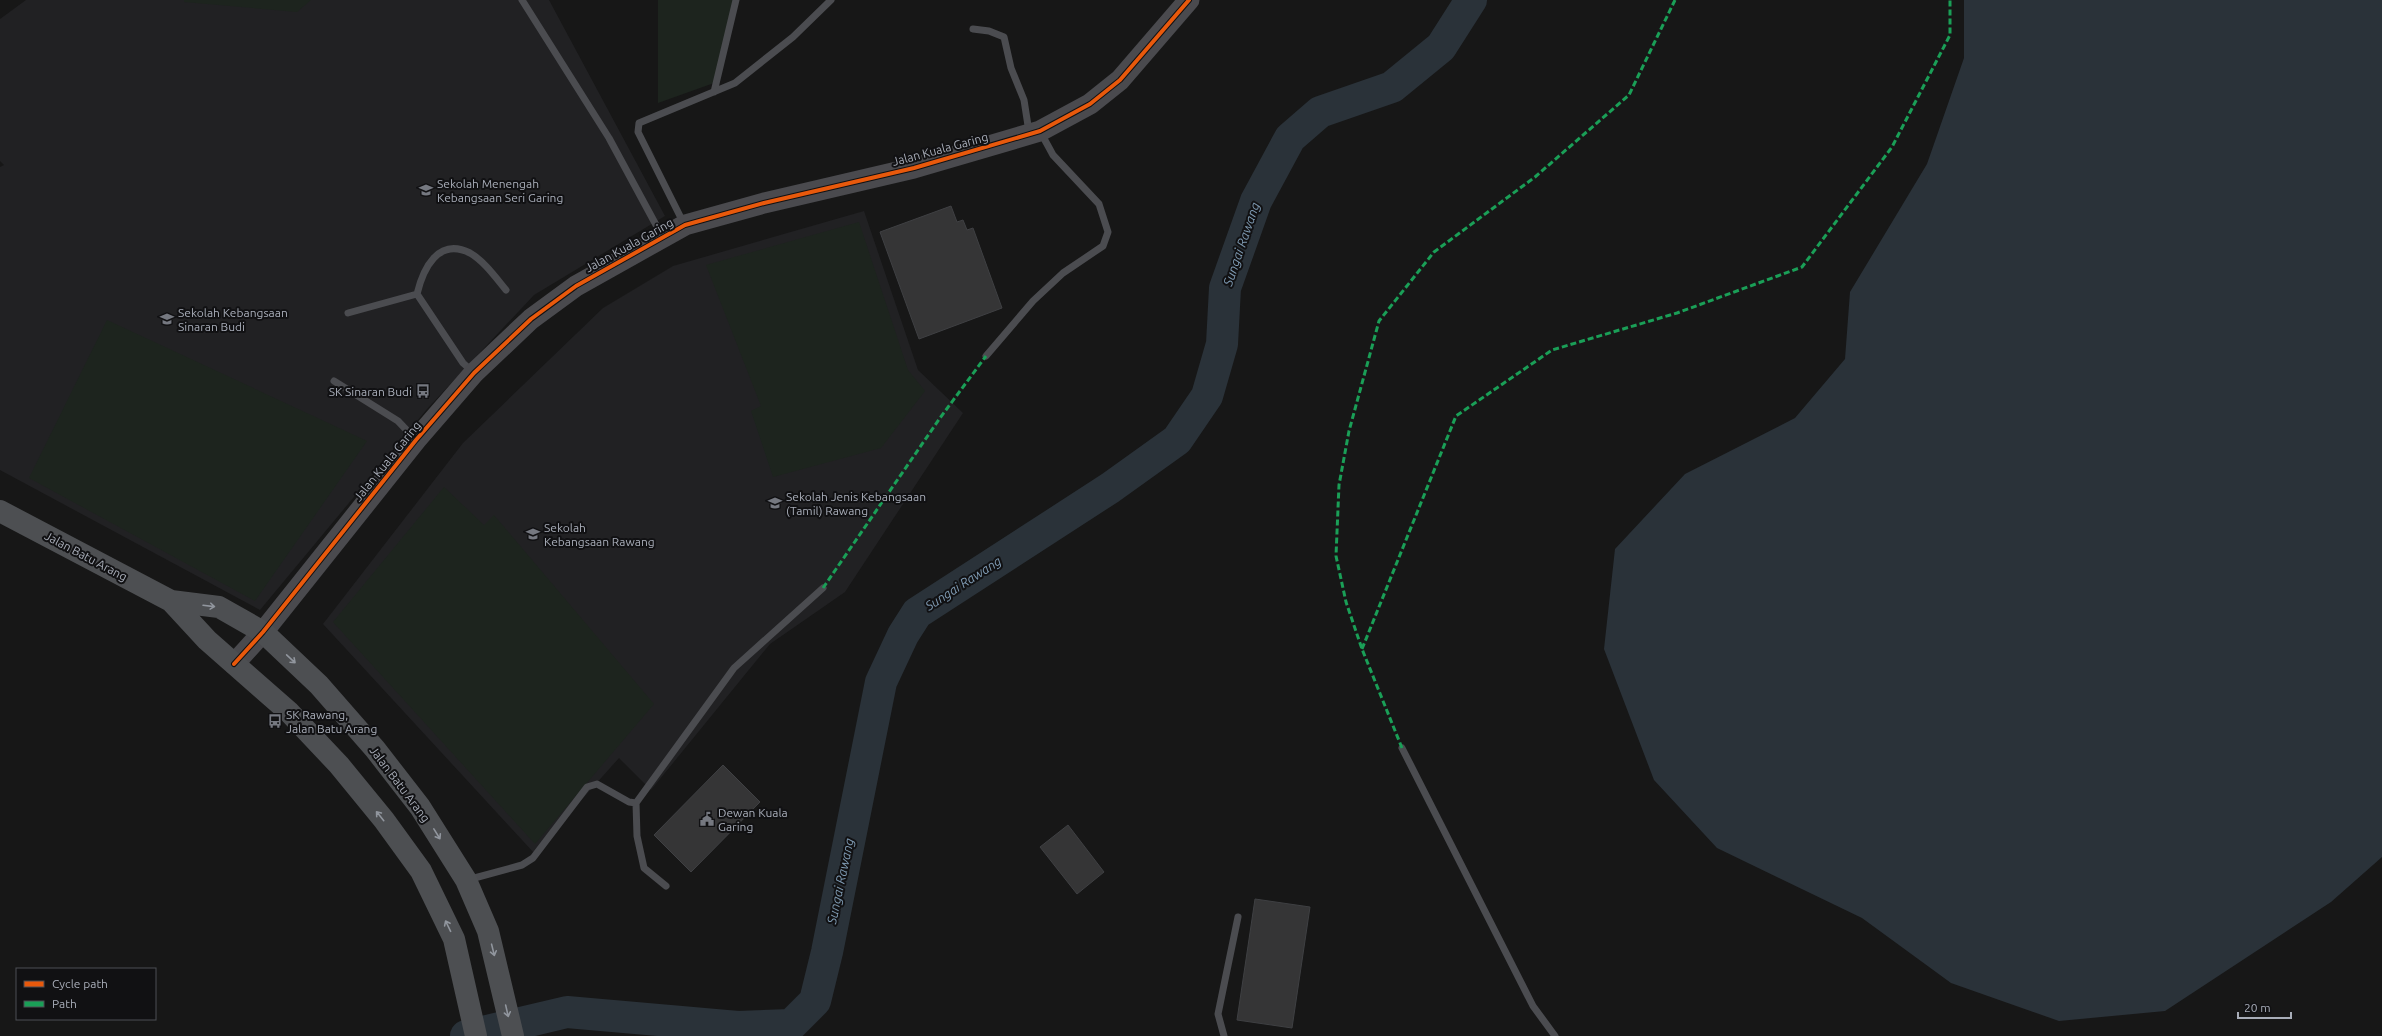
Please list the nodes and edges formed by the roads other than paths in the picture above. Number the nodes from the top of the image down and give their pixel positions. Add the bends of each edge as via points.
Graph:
1 (522, 0) edge
2 (736, 0) edge
3 (831, 0) edge
4 (1189, 0) edge
5 (973, 29) dead end
6 (714, 92) junction
7 (1035, 133) junction
8 (685, 225) junction
9 (662, 236) junction
10 (506, 290) dead end
11 (417, 294) junction
12 (348, 313) dead end
13 (986, 356) dead end
14 (474, 373) junction
15 (334, 381) dead end
16 (416, 440) junction
17 (0, 511) edge
18 (823, 588) dead end
19 (171, 601) junction
20 (263, 632) junction
21 (234, 664) junction
22 (1402, 748) dead end
23 (636, 802) junction
24 (466, 880) junction
25 (666, 886) dead end
26 (1238, 917) dead end
27 (476, 1036) edge
28 (513, 1036) edge
29 (1224, 1036) edge
30 (1555, 1036) edge

1 - 9 lane via 609,138
2 - 6 lane
3 - 6 lane via 759,66
4 - 7 street, Jalan Kuala Garing via 1120,80 1090,104
5 - 7 lane via 989,31 1004,37 1011,68
6 - 8 lane via 639,123 638,132
7 - 8 street, Jalan Kuala Garing via 914,168 764,203
7 - 13 lane via 1099,204 1108,232 1103,246 1063,273 1033,301
8 - 9 street, Jalan Kuala Garing
9 - 14 street, Jalan Kuala Garing via 576,286 531,319
10 - 11 lane via 489,269 470,253 452,249 432,258 421,277
11 - 12 lane
11 - 14 lane via 463,363
14 - 16 street, Jalan Kuala Garing
15 - 16 lane via 398,421
16 - 20 street, Jalan Kuala Garing
17 - 19 main road, Jalan Batu Arang
18 - 23 lane via 734,668
19 -> 20 main road, Jalan Batu Arang via 219,607
19 - 21 main road, Jalan Batu Arang via 206,640
20 - 21 street, Jalan Kuala Garing
20 -> 24 main road, Jalan Batu Arang via 319,685 375,749 420,807
27 -> 21 main road, Jalan Batu Arang via 454,939 421,871 339,765 289,712
22 - 30 lane via 1533,1006
23 - 24 lane via 629,802 597,784 587,786 533,858 522,865
23 - 25 lane via 637,836 644,868
24 -> 28 main road, Jalan Batu Arang via 488,931
26 - 29 lane via 1218,1014

